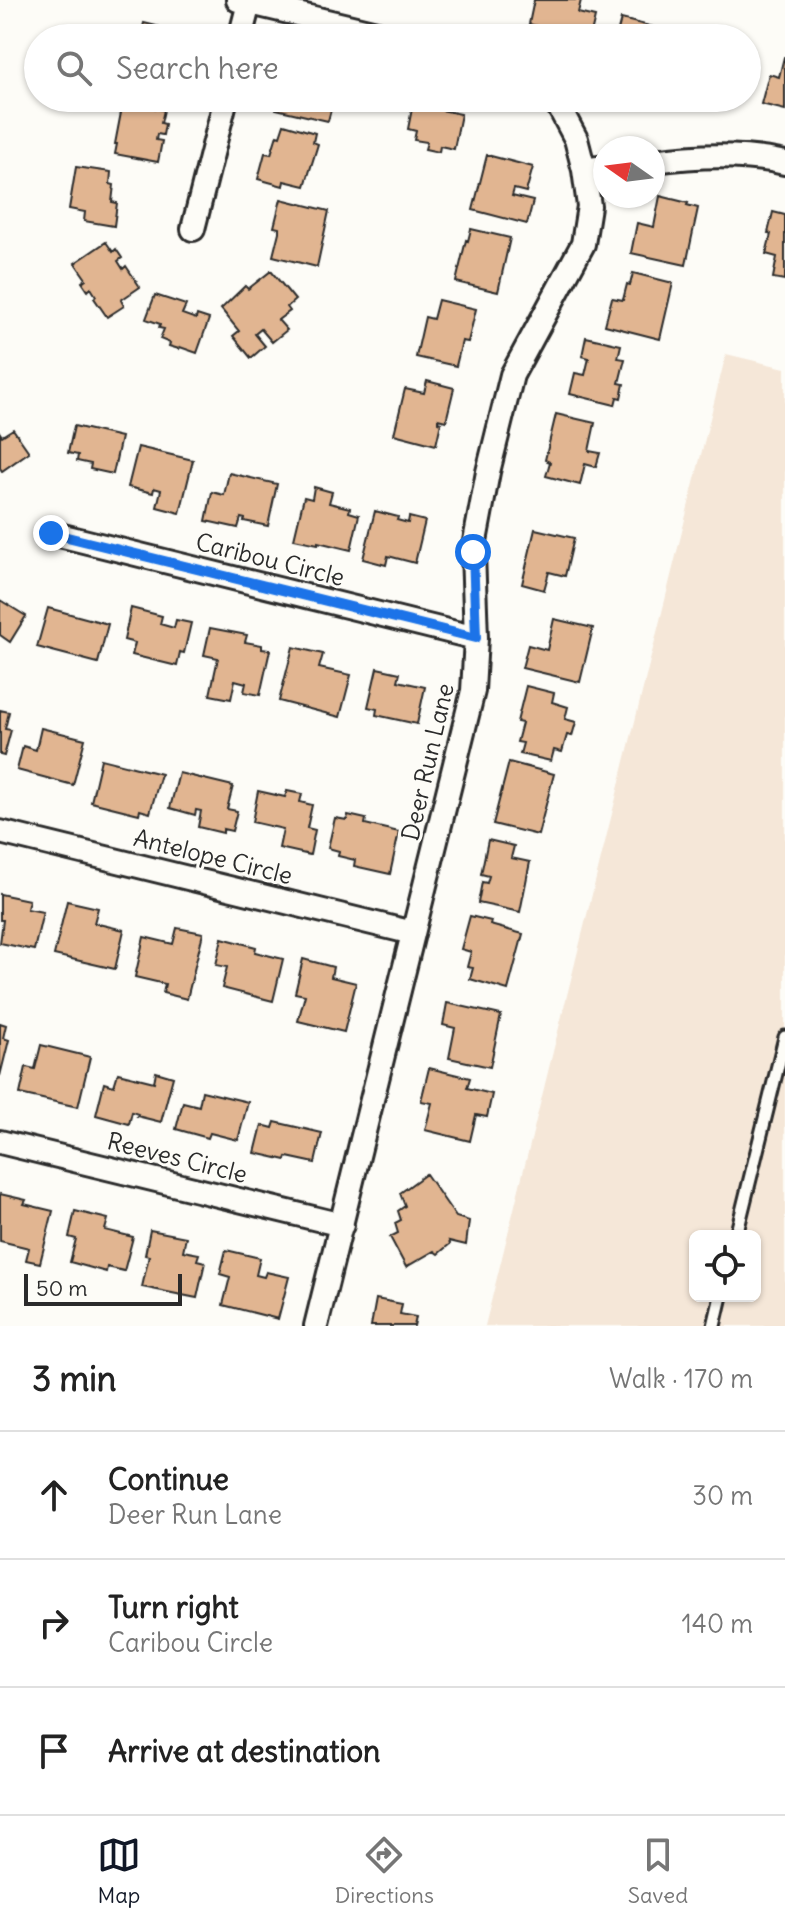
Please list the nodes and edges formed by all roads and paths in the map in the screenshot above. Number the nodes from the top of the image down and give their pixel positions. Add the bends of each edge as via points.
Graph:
1 (244, 1) edge
2 (242, 24) edge
3 (340, 24) edge
4 (222, 112) edge
5 (562, 112) edge
6 (665, 160) edge
7 (785, 163) edge
8 (593, 166) edge
9 (593, 181) edge
10 (193, 229) dead end
11 (51, 533) dead end
12 (476, 638) junction
13 (0, 832) edge
14 (413, 933) junction
15 (785, 1038) edge
16 (0, 1142) edge
17 (342, 1225) junction
18 (737, 1230) edge
19 (720, 1302) edge
20 (316, 1326) edge
21 (714, 1326) edge

1 - 2 street
1 - 3 street
4 - 10 street
5 - 8 street, Deer Run Lane
6 - 7 street via 714,155
9 - 12 street, Deer Run Lane via 583,244 512,375 473,552
11 - 12 street, Caribou Circle
12 - 14 street, Deer Run Lane via 473,691
13 - 14 street, Antelope Circle
14 - 17 street, Deer Run Lane
15 - 18 lane
16 - 17 street, Reeves Circle
17 - 20 street, Deer Run Lane
19 - 21 lane

